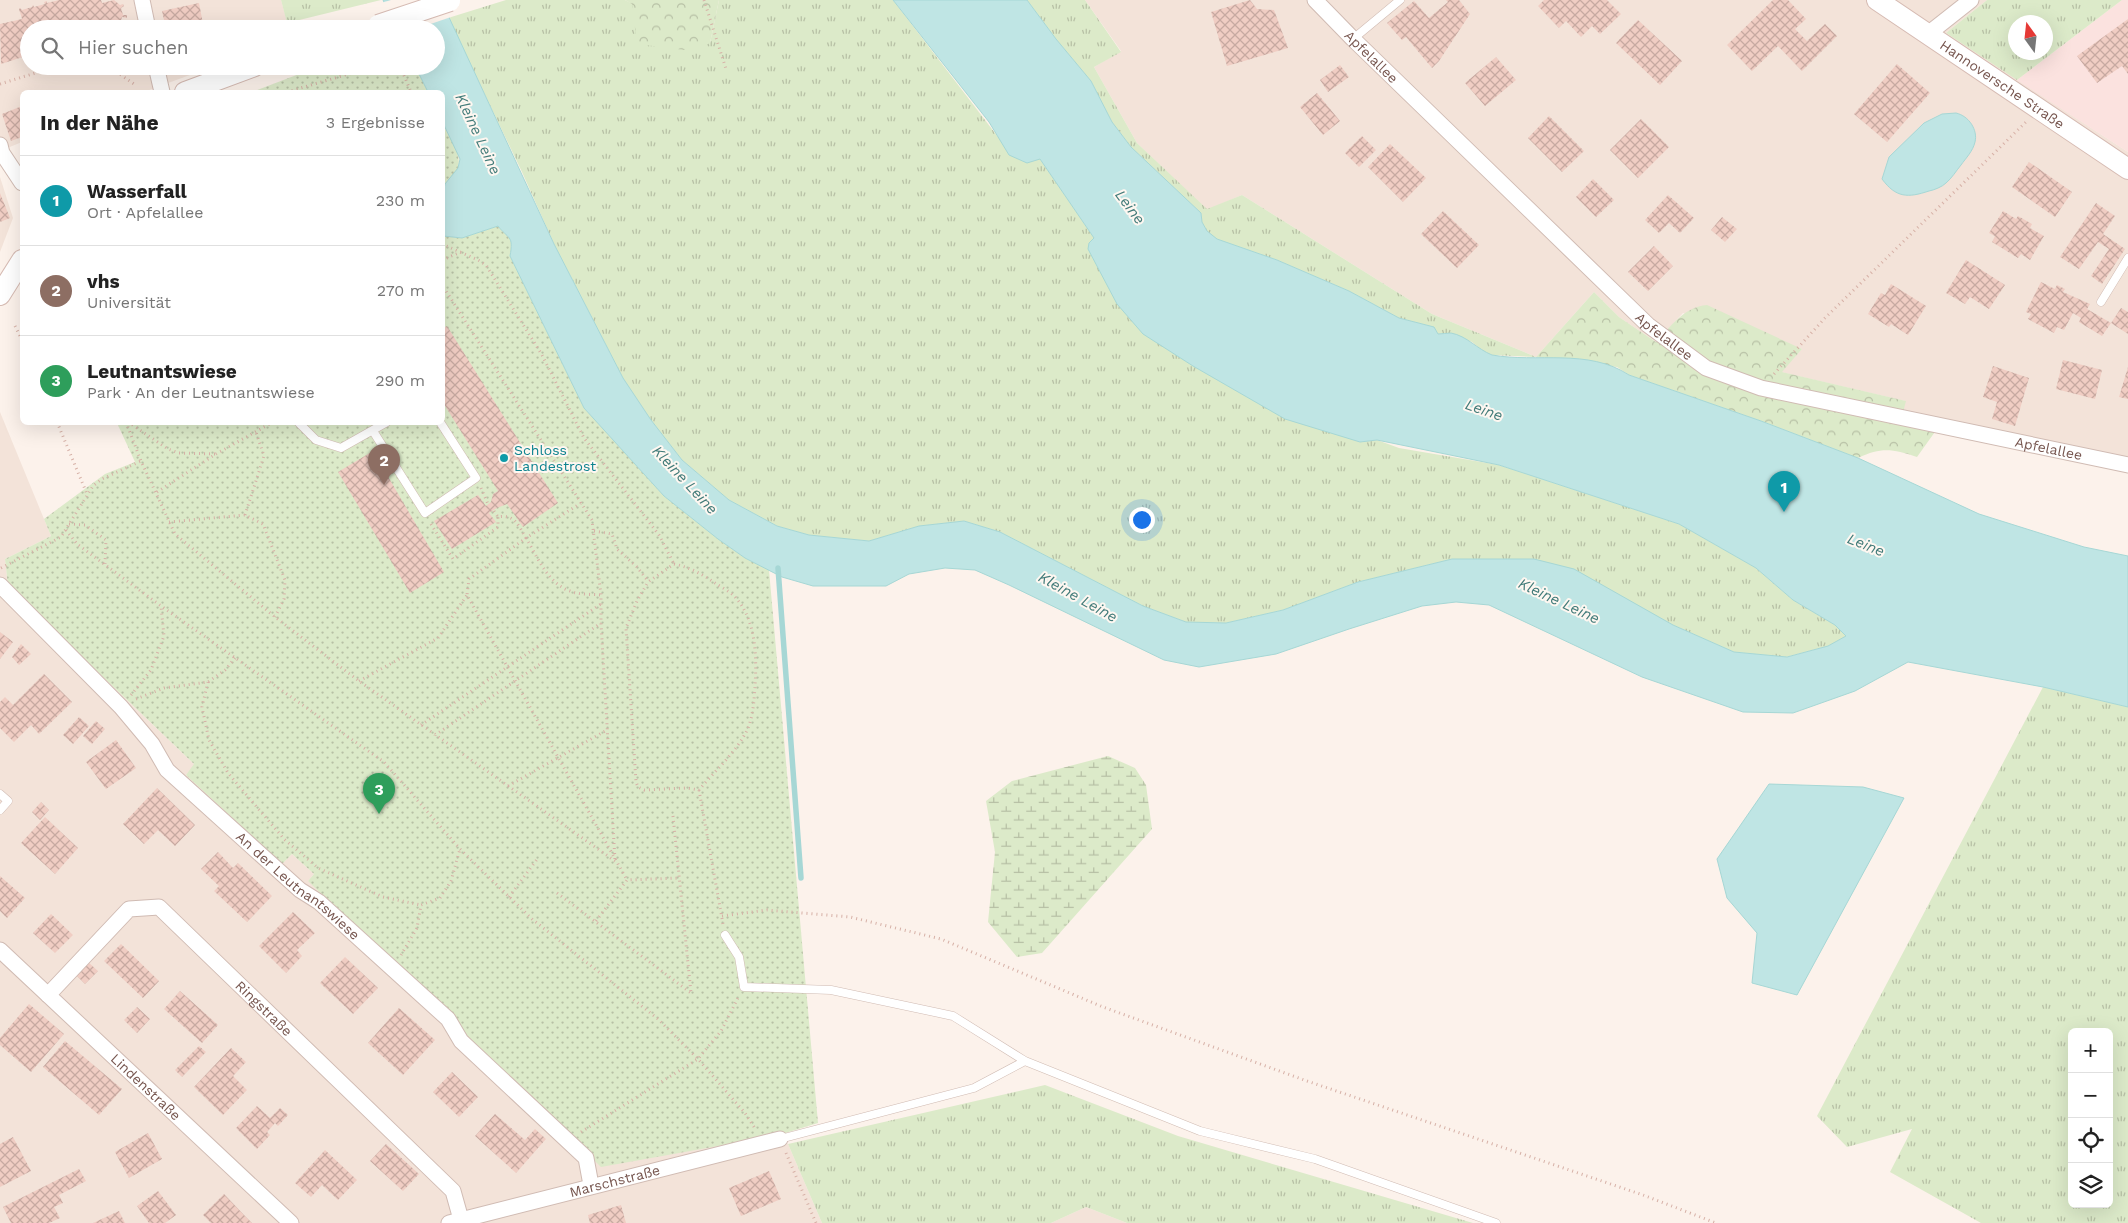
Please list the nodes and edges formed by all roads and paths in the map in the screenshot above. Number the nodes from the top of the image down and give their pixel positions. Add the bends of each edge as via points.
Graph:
1 (142, 0) edge
2 (451, 0) edge
3 (704, 0) edge
4 (1315, 0) edge
5 (1400, 0) edge
6 (1876, 0) edge
7 (1971, 0) edge
8 (146, 20) edge
9 (392, 20) edge
10 (1928, 34) junction
11 (1353, 39) junction
12 (726, 69) dead end
13 (29, 75) edge
14 (121, 75) edge
15 (158, 75) edge
16 (231, 75) edge
17 (345, 75) edge
18 (404, 75) edge
19 (0, 84) edge
20 (134, 84) dead end
21 (162, 90) edge
22 (190, 90) edge
23 (294, 90) edge
24 (411, 90) edge
25 (2039, 110) junction
26 (0, 145) edge
27 (2128, 169) edge
28 (20, 180) edge
29 (445, 245) edge
30 (462, 252) junction
31 (2128, 258) edge
32 (445, 259) edge
33 (20, 263) edge
34 (445, 292) edge
35 (0, 295) edge
36 (2101, 302) dead end
37 (15, 326) dead end
38 (20, 336) edge
39 (1761, 388) junction
40 (58, 425) edge
41 (128, 425) edge
42 (132, 425) edge
43 (268, 425) edge
44 (301, 425) edge
45 (382, 425) edge
46 (442, 425) edge
47 (373, 431) junction
48 (256, 432) junction
49 (216, 454) junction
50 (141, 461) junction
51 (2128, 464) edge
52 (157, 492) junction
53 (87, 494) junction
54 (581, 503) junction
55 (494, 511) dead end
56 (245, 515) junction
57 (498, 517) junction
58 (169, 522) junction
59 (430, 523) dead end
60 (70, 524) junction
61 (66, 530) junction
62 (594, 531) junction
63 (526, 538) junction
64 (105, 564) junction
65 (674, 564) junction
66 (0, 568) edge
67 (648, 582) junction
68 (0, 585) edge
69 (467, 595) junction
70 (601, 595) junction
71 (601, 604) junction
72 (161, 606) junction
73 (276, 617) junction
74 (601, 623) junction
75 (235, 658) junction
76 (509, 667) junction
77 (359, 681) junction
78 (516, 681) junction
79 (208, 682) junction
80 (124, 704) junction
81 (421, 725) junction
82 (607, 730) junction
83 (435, 735) junction
84 (558, 756) junction
85 (508, 786) junction
86 (699, 790) junction
87 (0, 794) edge
88 (0, 810) edge
89 (673, 816) dead end
90 (460, 848) junction
91 (538, 858) dead end
92 (615, 861) junction
93 (679, 878) junction
94 (627, 880) junction
95 (556, 892) dead end
96 (509, 897) junction
97 (421, 905) junction
98 (722, 916) junction
99 (596, 921) junction
100 (725, 934) joint
101 (3, 958) edge
102 (391, 967) junction
103 (744, 987) junction
104 (48, 994) junction
105 (698, 1059) junction
106 (1025, 1061) junction
107 (780, 1139) junction
108 (568, 1140) junction
109 (764, 1143) junction
110 (591, 1186) junction
111 (457, 1222) edge
112 (291, 1223) edge
113 (816, 1223) edge
114 (1496, 1223) edge
115 (1716, 1223) edge

1 - 8 street
2 - 9 main road, bridge
3 - 12 path
4 - 11 street, Apfelallee
5 - 11 lane
6 - 10 main road, Hannoversche Straße
7 - 10 street
10 - 25 main road, Hannoversche Straße
11 - 39 street, Apfelallee via 1648,325 1706,368
13 - 19 path
14 - 20 path
15 - 21 street
16 - 22 main road
17 - 23 path
18 - 24 path
25 - 27 main road, Hannoversche Straße
25 - 39 path via 1826,318
26 - 28 street
29 - 30 path
30 - 32 path
30 - 65 path via 486,266 542,355 584,438 659,535
31 - 36 lane
33 - 35 main road
34 - 54 path
37 - 38 path
39 - 51 street, Apfelallee
40 - 53 path
41 - 50 path
42 - 49 path via 168,449
43 - 48 path
44 - 47 lane via 316,440 342,448
45 - 47 lane
46 - 47 lane via 476,478 425,513
48 - 49 path
48 - 56 path via 264,456
49 - 52 path
50 - 52 path
50 - 53 path via 102,479
52 - 58 path
53 - 60 path
54 - 62 path via 592,520
54 - 63 path
55 - 57 path
56 - 58 path
56 - 73 path via 263,524 285,580 284,599
57 - 59 path via 498,527 453,559
57 - 63 path via 514,520
58 - 73 path via 175,534
60 - 61 path
60 - 64 path via 85,526 106,540
61 - 64 path via 77,544
61 - 66 path via 61,537
62 - 67 path via 612,534 617,549
62 - 70 path
63 - 69 path via 469,579
63 - 70 path via 556,582 569,591
64 - 72 path
65 - 67 path
65 - 86 path via 695,570 734,596 751,626 754,644 753,704 746,734
67 - 86 path via 626,628 636,782 638,788 644,790
68 - 80 street, An der Leutnantswiese
69 - 76 path
69 - 77 path via 438,638
70 - 71 path
71 - 74 path
71 - 76 path
72 - 75 path
72 - 80 path via 164,636 151,670
73 - 77 path
74 - 78 path
74 - 82 path
75 - 79 path
75 - 90 path via 384,762
76 - 78 path
76 - 81 path
77 - 81 path
78 - 83 path
78 - 84 path
79 - 80 path via 164,688
79 - 97 path via 202,707 209,740 228,773 284,839 318,868 383,897
80 - 102 street, An der Leutnantswiese via 167,770
81 - 83 path
82 - 84 path
82 - 92 path
83 - 85 path
84 - 85 path
84 - 92 path
85 - 92 path
86 - 98 path
87 - 88 lane via 8,801
89 - 93 path
90 - 96 path
90 - 97 path via 451,881 440,898
91 - 96 path
92 - 94 path
93 - 94 path
93 - 99 path via 692,993
94 - 99 path
95 - 99 path
96 - 105 path via 532,920 658,1020
97 - 102 path via 417,928
98 - 100 path
98 - 115 path via 767,910 850,917 942,939 1103,1007
100 - 103 lane via 739,956
101 - 104 street, Lindenstraße
102 - 108 street, An der Leutnantswiese via 448,1019 461,1041
103 - 105 path via 721,1031
103 - 106 lane via 830,990 953,1016
104 - 111 street, Ringstraße via 129,908 159,907 453,1191
104 - 112 street, Lindenstraße
105 - 108 path
105 - 109 path via 745,1113
106 - 107 lane via 974,1088
106 - 114 lane via 1200,1131 1315,1159
107 - 109 street, Marschstraße
107 - 113 path
108 - 110 street, An der Leutnantswiese via 586,1158
109 - 110 street, Marschstraße
110 - 111 street, Marschstraße

